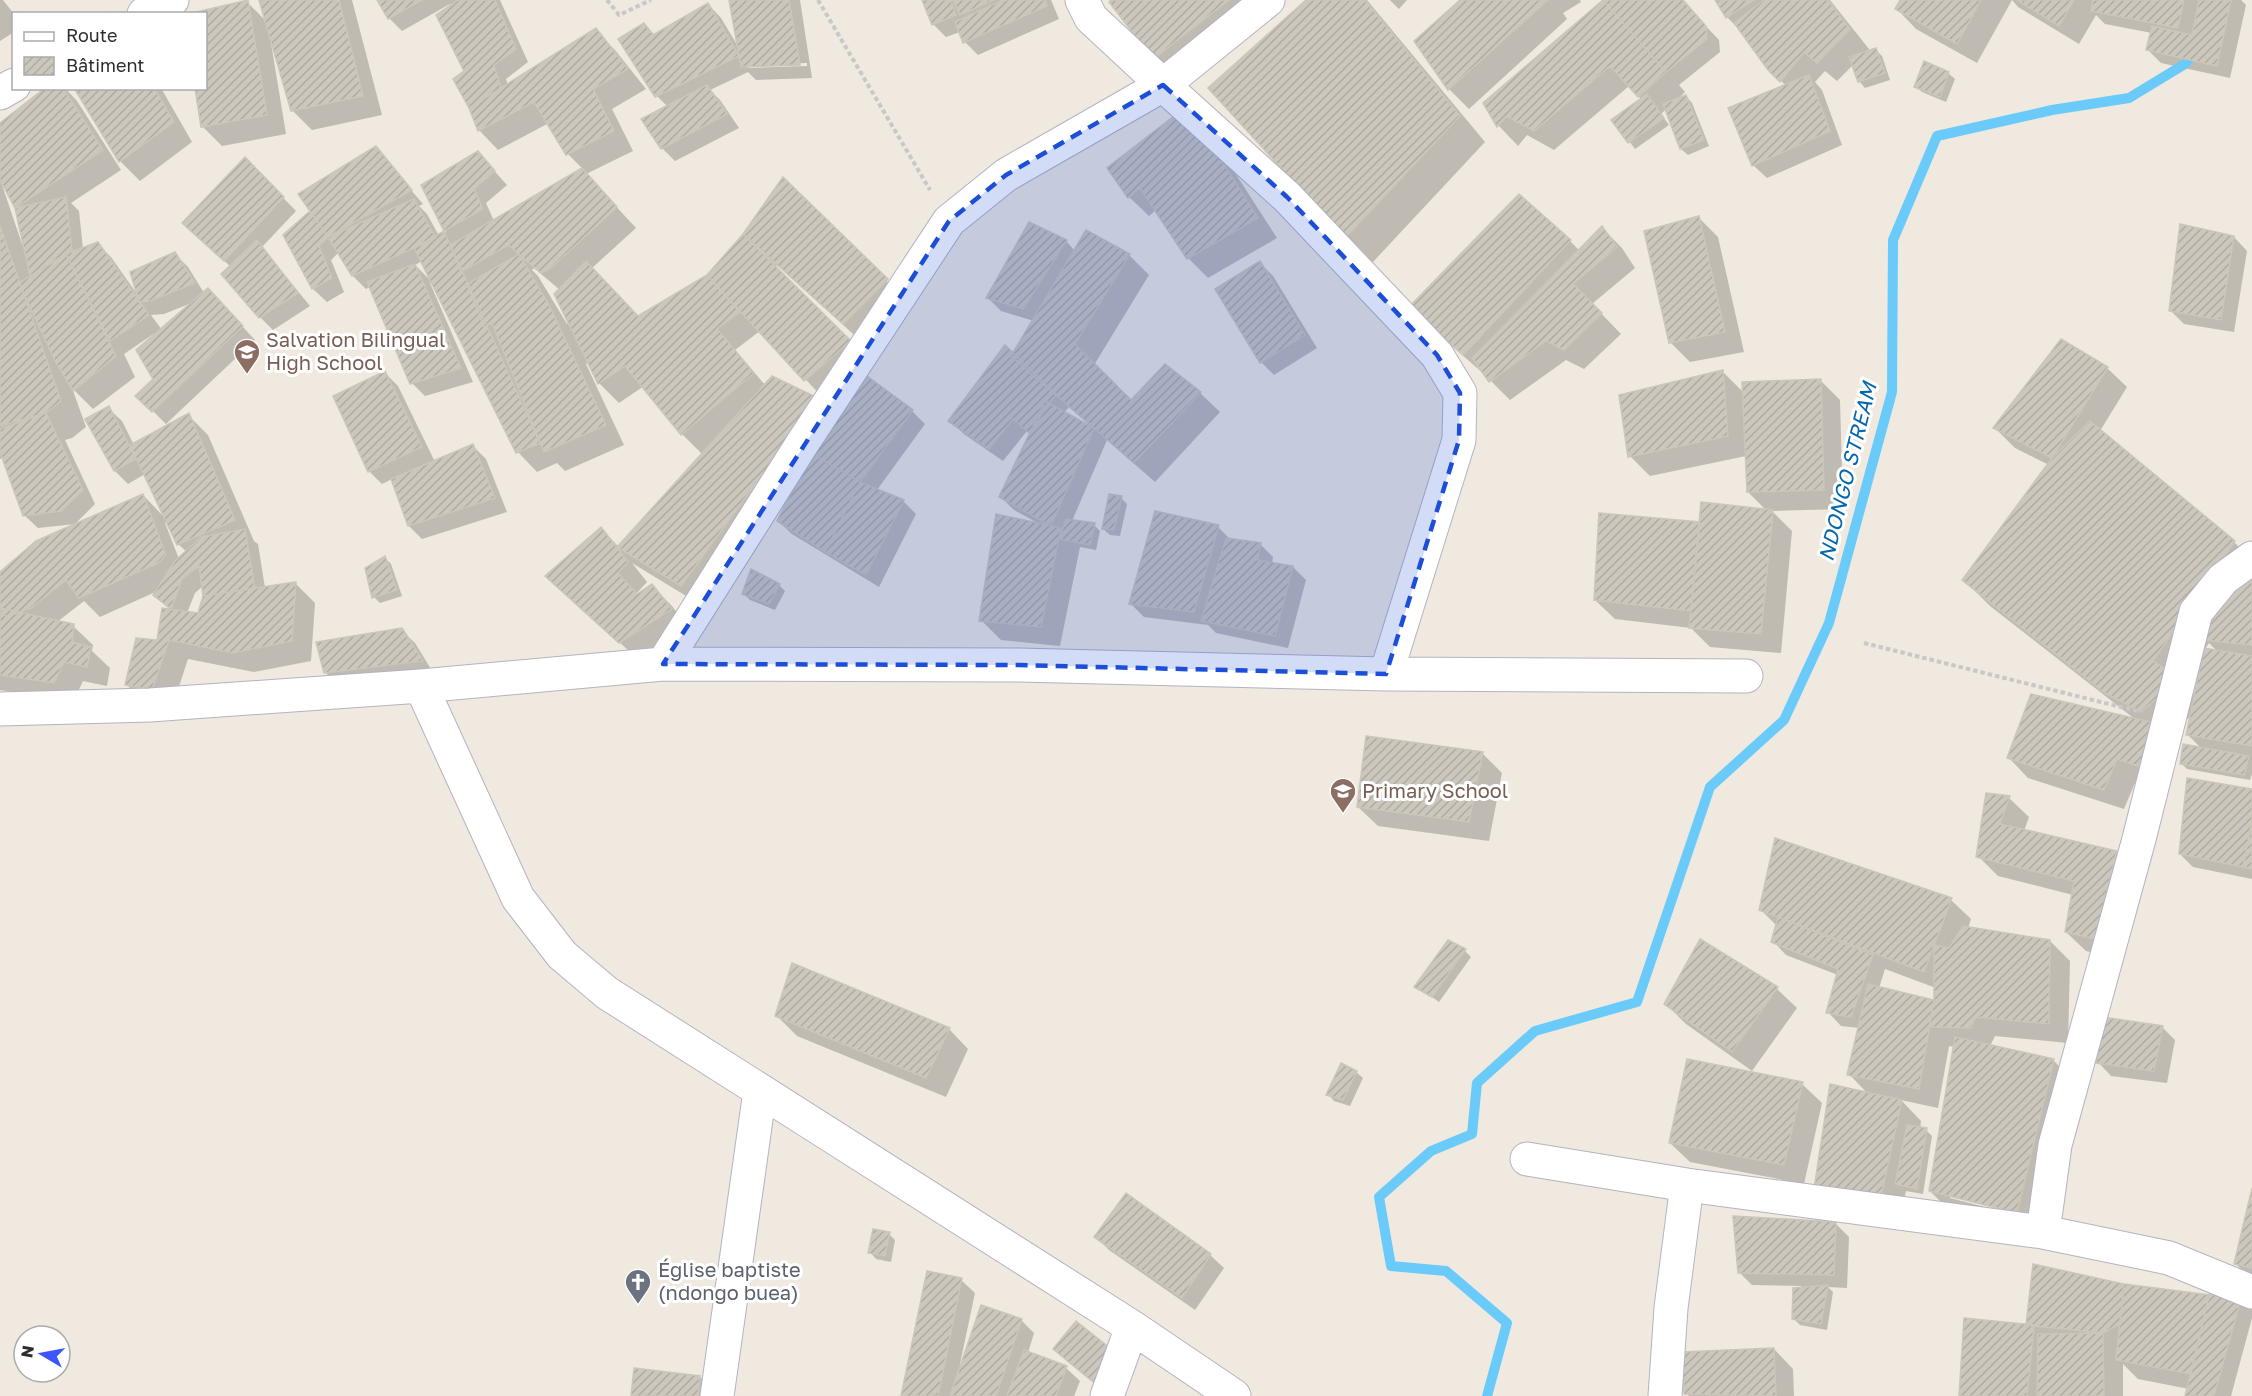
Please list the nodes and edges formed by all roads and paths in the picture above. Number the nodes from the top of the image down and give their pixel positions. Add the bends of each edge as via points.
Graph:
1 (172, 0) edge
2 (607, 0) edge
3 (651, 0) edge
4 (818, 0) edge
5 (1082, 0) edge
6 (1268, 0) edge
7 (148, 12) edge
8 (1163, 85) junction
9 (949, 221) junction
10 (2252, 558) edge
11 (1863, 643) dead end
12 (663, 664) junction
13 (1386, 674) junction
14 (1746, 676) dead end
15 (421, 686) junction
16 (0, 709) edge
17 (2170, 719) junction
18 (760, 1091) junction
19 (1527, 1159) dead end
20 (1687, 1185) junction
21 (2043, 1232) junction
22 (2252, 1292) edge
23 (1132, 1327) junction
24 (717, 1396) edge
25 (1107, 1396) edge
26 (1234, 1396) edge
27 (1665, 1396) edge

1 - 7 street
2 - 3 path via 619,15
4 - 9 path
5 - 8 street via 1091,18
6 - 8 street
8 - 9 street via 1006,176
8 - 13 street via 1287,197 1437,355 1460,393 1459,440
9 - 12 street
10 - 17 street via 2223,579 2196,612
11 - 17 path
12 - 13 street via 1018,665
12 - 15 street
13 - 14 street
15 - 16 street via 150,705
15 - 18 street via 518,898 562,955 607,993
17 - 21 street via 2055,1145
18 - 23 street
18 - 24 street
19 - 20 street
20 - 21 street
20 - 27 street via 1671,1308
21 - 22 street via 2169,1258
23 - 25 street
23 - 26 street

